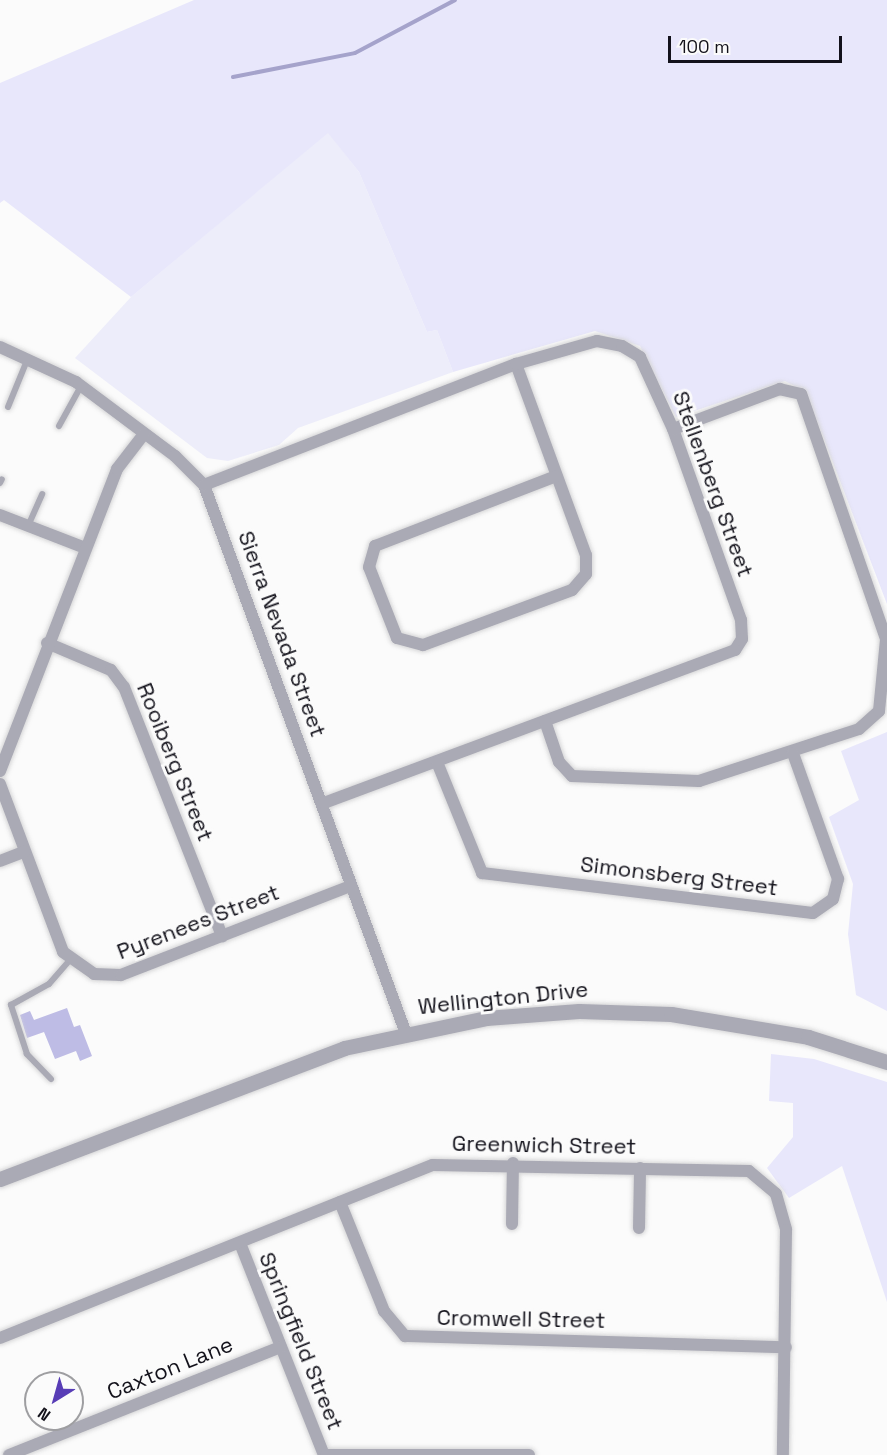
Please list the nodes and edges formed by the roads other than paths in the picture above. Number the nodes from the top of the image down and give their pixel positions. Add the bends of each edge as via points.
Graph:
1 (0, 347) edge
2 (28, 358) junction
3 (516, 364) junction
4 (81, 386) junction
5 (8, 407) dead end
6 (59, 426) dead end
7 (673, 429) junction
8 (144, 434) junction
9 (556, 476) junction
10 (204, 485) junction
11 (42, 494) dead end
12 (0, 515) edge
13 (28, 526) junction
14 (84, 547) junction
15 (47, 643) junction
16 (545, 721) junction
17 (793, 753) junction
18 (437, 762) junction
19 (0, 771) edge
20 (0, 784) edge
21 (322, 803) junction
22 (24, 852) junction
23 (0, 861) edge
24 (351, 886) junction
25 (222, 936) junction
26 (70, 960) junction
27 (405, 1031) junction
28 (887, 1062) edge
29 (51, 1079) dead end
30 (513, 1163) junction
31 (640, 1168) junction
32 (0, 1179) edge
33 (340, 1202) junction
34 (512, 1224) dead end
35 (639, 1228) dead end
36 (240, 1243) junction
37 (0, 1338) edge
38 (280, 1347) junction
39 (786, 1347) junction
40 (9, 1455) edge
41 (325, 1455) edge
42 (528, 1455) edge
43 (783, 1455) edge

1 - 2 street, Sierra Nevada Street
2 - 4 street, Sierra Nevada Street
2 - 5 lane
3 - 7 street, Stellenberg Street via 597,341 622,346 644,362
3 - 9 street
3 - 10 street, Stellenberg Street
4 - 6 lane
4 - 8 street, Sierra Nevada Street
7 - 16 street, Stellenberg Street via 741,620 742,639 719,659
7 - 17 street via 785,388 801,394 812,415 887,651 882,702 874,718
8 - 10 street, Sierra Nevada Street
8 - 14 street via 121,459
9 - 9 street via 375,546 369,567 397,638 423,645 577,587 586,574 586,555
10 - 21 street, Sierra Nevada Street
11 - 13 lane
12 - 13 street
13 - 14 street
14 - 15 street
15 - 19 street
15 - 25 street, Rooiberg Street via 111,670 124,687
16 - 17 street via 564,770 584,779 710,780
16 - 18 street, Stellenberg Street
17 - 18 street, Simonsberg Street via 838,879 833,899 813,913 482,873
18 - 21 street, Stellenberg Street
20 - 22 street
21 - 24 street, Sierra Nevada Street
22 - 23 street
22 - 26 street
24 - 25 street, Pyrenees Street
24 - 27 street, Sierra Nevada Street
25 - 26 street, Pyrenees Street via 107,977
26 - 29 lane via 49,984 11,1005 27,1054
27 - 28 street, Wellington Drive via 497,1017 617,1010 741,1023
27 - 32 street, Wellington Drive via 301,1063
30 - 31 street, Greenwich Street
30 - 33 street, Greenwich Street via 433,1165
30 - 34 street
31 - 35 street
31 - 39 street, Greenwich Street via 749,1171 766,1181 786,1230
33 - 36 street, Greenwich Street
33 - 39 street, Cromwell Street via 384,1311 405,1336
36 - 37 street, Greenwich Street
36 - 38 street, Springfield Street
38 - 40 street, Caxton Lane
38 - 41 street, Springfield Street
39 - 43 street, Greenwich Street
41 - 42 street

